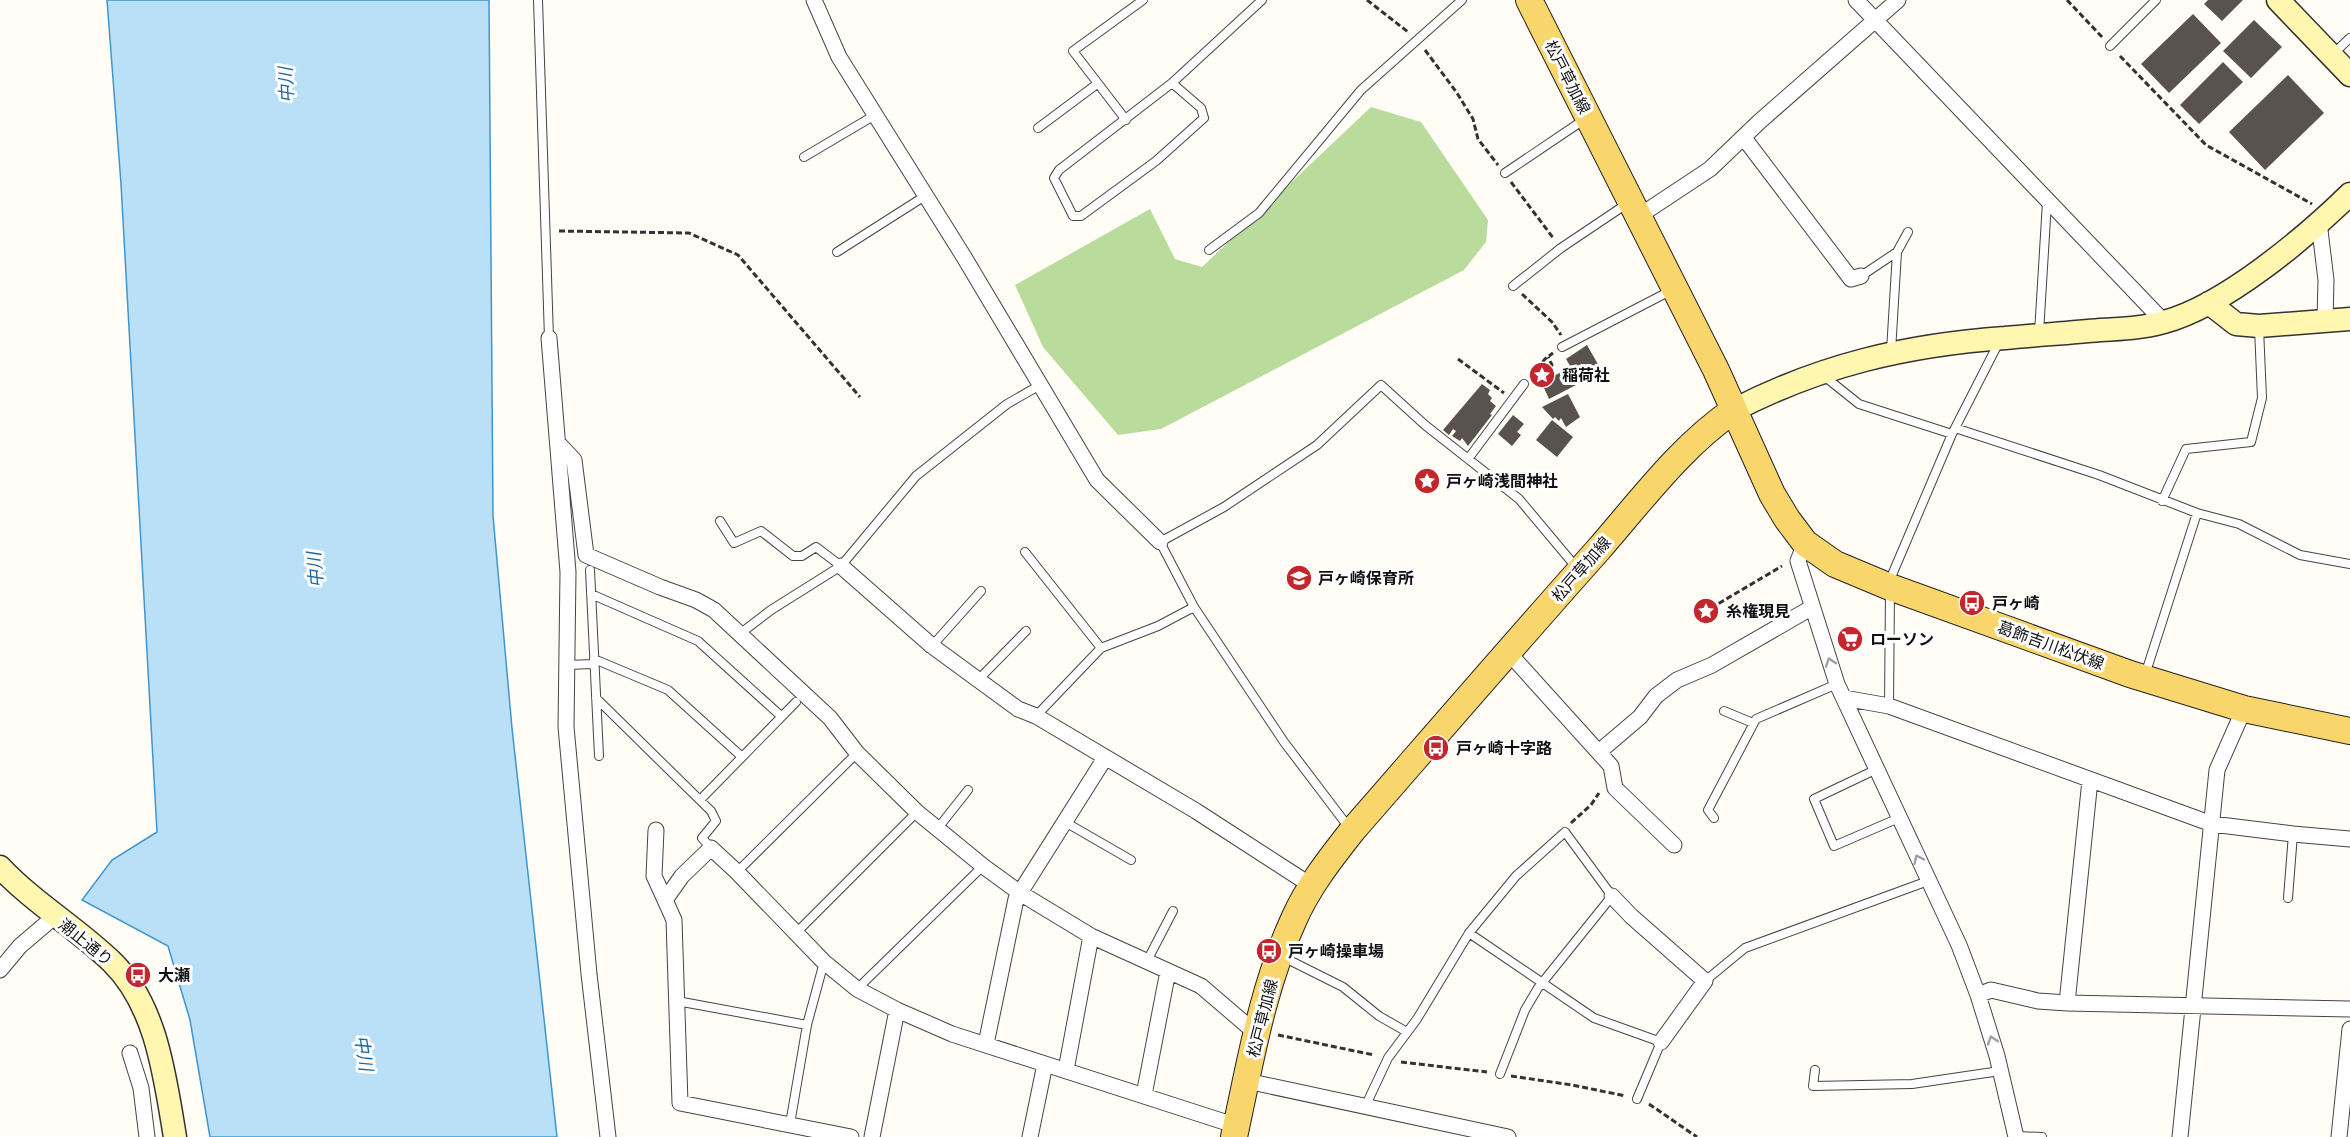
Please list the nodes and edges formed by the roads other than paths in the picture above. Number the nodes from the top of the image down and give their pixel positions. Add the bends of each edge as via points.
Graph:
1 (538, 0) edge
2 (814, 0) edge
3 (1143, 0) edge
4 (1262, 0) edge
5 (1462, 0) edge
6 (1529, 0) edge
7 (1856, 0) edge
8 (1898, 0) edge
9 (2156, 0) edge
10 (2278, 0) edge
11 (1875, 20) junction
12 (2350, 38) edge
13 (2110, 46) road end
14 (2331, 56) junction
15 (2350, 75) edge
16 (1172, 82) junction
17 (1097, 84) junction
18 (875, 115) junction
19 (1589, 117) junction
20 (1126, 120) junction
21 (1038, 128) dead end
22 (1744, 138) junction
23 (804, 157) dead end
24 (1505, 173) road end
25 (2350, 194) edge
26 (925, 196) junction
27 (2048, 200) junction
28 (1635, 208) junction
29 (2325, 218) junction
30 (1908, 232) dead end
31 (1209, 250) dead end
32 (837, 252) dead end
33 (1898, 252) junction
34 (1861, 276) joint
35 (1513, 286) road end
36 (1676, 288) junction
37 (2209, 303) junction
38 (2350, 319) edge
39 (2325, 321) junction
40 (2164, 322) junction
41 (2259, 326) junction
42 (2039, 335) junction
43 (549, 338) joint
44 (2001, 338) junction
45 (1565, 345) road end
46 (1891, 352) junction
47 (1821, 373) junction
48 (1042, 384) junction
49 (1524, 384) road end
50 (1734, 410) junction
51 (1954, 431) junction
52 (558, 443) junction
53 (1468, 459) junction
54 (2162, 501) junction
55 (2197, 513) junction
56 (720, 520) dead end
57 (1160, 542) junction
58 (1802, 550) junction
59 (1025, 552) dead end
60 (2350, 564) edge
61 (841, 566) junction
62 (590, 570) dead end
63 (1579, 570) junction
64 (1889, 587) junction
65 (981, 591) dead end
66 (591, 594) junction
67 (1194, 608) junction
68 (1811, 608) junction
69 (1026, 631) dead end
70 (741, 633) junction
71 (932, 646) junction
72 (1101, 648) junction
73 (1508, 651) junction
74 (594, 661) junction
75 (567, 665) junction
76 (2144, 679) junction
77 (978, 680) junction
78 (1841, 691) junction
79 (596, 698) junction
80 (796, 702) dead end
81 (1889, 706) junction
82 (2244, 709) junction
83 (1724, 711) dead end
84 (781, 716) junction
85 (1036, 716) junction
86 (1753, 723) junction
87 (2350, 731) edge
88 (1600, 751) junction
89 (857, 753) junction
90 (599, 756) dead end
91 (741, 756) junction
92 (1105, 758) junction
93 (1877, 770) junction
94 (2090, 780) junction
95 (968, 790) dead end
96 (700, 800) junction
97 (917, 812) junction
98 (1714, 818) dead end
99 (1899, 818) junction
100 (1065, 822) junction
101 (2212, 824) junction
102 (938, 828) junction
103 (656, 830) dead end
104 (1352, 831) junction
105 (2293, 834) junction
106 (2350, 839) edge
107 (1674, 844) dead end
108 (711, 848) junction
109 (1131, 860) dead end
110 (983, 866) junction
111 (0, 867) edge
112 (737, 872) junction
113 (1928, 881) junction
114 (1312, 886) junction
115 (1020, 893) junction
116 (1612, 896) junction
117 (2288, 898) dead end
118 (665, 900) junction
119 (1173, 911) dead end
120 (54, 916) junction
121 (797, 932) junction
122 (1469, 933) junction
123 (1091, 936) junction
124 (1279, 955) junction
125 (1147, 961) junction
126 (824, 962) junction
127 (0, 970) edge
128 (1168, 971) junction
129 (1705, 981) junction
130 (1542, 983) junction
131 (857, 989) junction
132 (1978, 994) junction
133 (677, 1001) junction
134 (2067, 1003) junction
135 (2194, 1005) junction
136 (2350, 1009) edge
137 (897, 1010) junction
138 (807, 1025) junction
139 (2350, 1029) edge
140 (1407, 1032) junction
141 (1257, 1033) junction
142 (1660, 1042) junction
143 (986, 1044) junction
144 (130, 1053) dead end
145 (1045, 1064) junction
146 (1066, 1070) junction
147 (1815, 1070) dead end
148 (2000, 1071) junction
149 (1500, 1074) road end
150 (1247, 1081) junction
151 (1144, 1095) junction
152 (1637, 1099) road end
153 (1365, 1107) junction
154 (790, 1124) junction
155 (1235, 1131) edge
156 (1452, 1131) edge
157 (2016, 1136) edge
158 (147, 1137) edge
159 (176, 1137) edge
160 (608, 1137) edge
161 (851, 1137) edge
162 (872, 1137) edge
163 (1030, 1137) edge
164 (1508, 1137) edge
165 (2042, 1137) edge
166 (2180, 1137) edge
167 (2339, 1137) edge

1 - 43 lane
2 - 18 street via 829,38
3 - 17 lane via 1073,51
4 - 16 lane
5 - 31 lane via 1361,90 1259,213
6 - 19 main road, 松戸草加線
7 - 11 street
8 - 11 street
9 - 13 lane
10 - 14 street
11 - 22 street
11 - 27 street
12 - 14 lane
14 - 15 street
16 - 20 lane
16 - 20 lane via 1201,108 1204,118 1156,161 1081,216 1073,216 1054,178 1059,170
17 - 20 lane
17 - 21 lane
18 - 23 lane
18 - 26 street
19 - 24 lane
19 - 28 main road, 松戸草加線
22 - 28 street via 1710,169
22 - 34 street via 1851,279
25 - 29 street
26 - 32 lane
26 - 48 street
27 - 40 street
27 - 42 lane
28 - 35 lane via 1561,248
28 - 36 main road, 松戸草加線
29 - 37 street via 2266,266
29 - 39 street
30 - 33 lane
33 - 34 lane
33 - 46 lane
36 - 45 lane
36 - 50 main road, 松戸草加線
37 - 40 street
37 - 41 street via 2236,324
38 - 39 street
39 - 41 street
40 - 42 street
41 - 54 lane via 2262,398 2251,442 2186,449
42 - 44 street
43 - 52 street
44 - 46 street
44 - 51 lane
46 - 47 street
47 - 50 street
47 - 51 lane via 1858,404
48 - 57 street via 1098,480
48 - 61 lane via 1007,404 915,476
49 - 53 lane
50 - 58 main road, 葛飾吉川松伏線
50 - 63 main road, 松戸草加線 via 1695,441
51 - 54 lane via 2100,475
51 - 64 lane
52 - 70 street via 574,460 586,555 696,600
52 - 75 street via 568,572
53 - 57 lane via 1381,385 1317,445 1224,507
53 - 63 lane via 1519,499
54 - 55 lane
55 - 60 lane via 2240,524 2300,555
55 - 76 lane
56 - 61 lane via 734,543 762,531 793,556 802,556 816,547
57 - 67 lane
58 - 64 main road, 葛飾吉川松伏線
58 - 68 street via 1797,561
59 - 72 lane
61 - 70 lane
61 - 71 street
62 - 66 lane
63 - 73 main road, 松戸草加線
64 - 76 main road, 葛飾吉川松伏線
64 - 81 lane
65 - 71 lane
66 - 74 lane
66 - 84 lane via 698,641
67 - 72 lane
67 - 104 lane via 1284,742
78 -> 68 street
68 - 88 street via 1712,665 1677,680
69 - 77 lane
70 - 89 street via 830,718
71 - 77 street
72 - 85 lane
73 - 88 street
73 - 104 main road, 松戸草加線
74 - 75 lane
74 - 79 lane
74 - 91 lane via 668,690
75 - 160 street via 566,727 576,848
76 - 82 main road, 葛飾吉川松伏線
77 - 85 street via 1018,710
78 - 81 street
78 - 86 lane
78 - 93 street
79 - 90 lane
79 - 96 lane
80 - 84 lane
81 - 94 street
82 - 87 main road, 葛飾吉川松伏線
82 - 101 street via 2217,770
83 - 86 lane
84 - 91 lane
85 - 92 street
86 - 98 lane via 1708,810
88 - 107 street via 1611,766 1615,788
89 - 97 street
89 - 112 lane
91 - 96 lane
92 - 100 street
92 - 114 street
93 - 99 street
93 - 99 lane via 1814,799 1834,846
94 - 101 street
94 - 134 street
95 - 102 lane
96 - 108 lane via 716,820 702,838
97 - 102 street
97 - 121 lane
113 -> 99 street
100 - 109 lane
100 - 115 street
101 - 105 street
101 - 135 street
102 - 110 street
103 - 118 street via 654,876
104 - 114 main road, 松戸草加線
105 - 106 street
105 - 117 lane
108 - 112 street
108 - 118 street via 682,876
110 - 115 street
110 - 131 lane
111 - 120 street, 潮止通り
112 - 121 street
113 - 129 lane via 1745,948
113 - 132 street
114 - 124 main road, 松戸草加線
115 - 123 street
115 - 143 street
116 - 122 lane via 1565,832 1516,876
116 - 129 street
116 - 130 lane
118 - 133 street via 674,920
119 - 125 lane
120 - 127 street
120 - 159 street, 潮止通り via 94,946 128,980 157,1048
121 - 126 street
122 - 130 lane
122 - 140 lane
123 - 125 street
123 - 146 street
124 - 140 lane via 1343,987 1378,1016
124 - 141 main road, 松戸草加線
125 - 128 street
126 - 131 street
126 - 138 lane
128 - 141 street via 1201,986
128 - 151 street
129 - 142 street
130 - 142 lane via 1594,1018
130 - 149 lane via 1525,1010
131 - 137 street
132 - 134 street via 1990,990
148 -> 132 street
133 - 138 lane
133 - 154 street via 680,1103
134 - 135 street
135 - 136 street
135 - 166 street
137 - 143 street
137 - 162 street
138 - 154 lane
139 - 167 street
140 - 153 lane via 1388,1058
141 - 150 main road, 松戸草加線
142 - 152 lane
143 - 145 street
144 - 158 street via 141,1088
145 - 146 street
145 - 163 street
146 - 151 street
147 - 148 lane via 1813,1086 1912,1084
148 - 157 street
150 - 153 street
150 - 155 main road, 松戸草加線
151 - 155 street
153 - 156 street
154 - 161 street
156 - 164 street
157 - 165 lane

